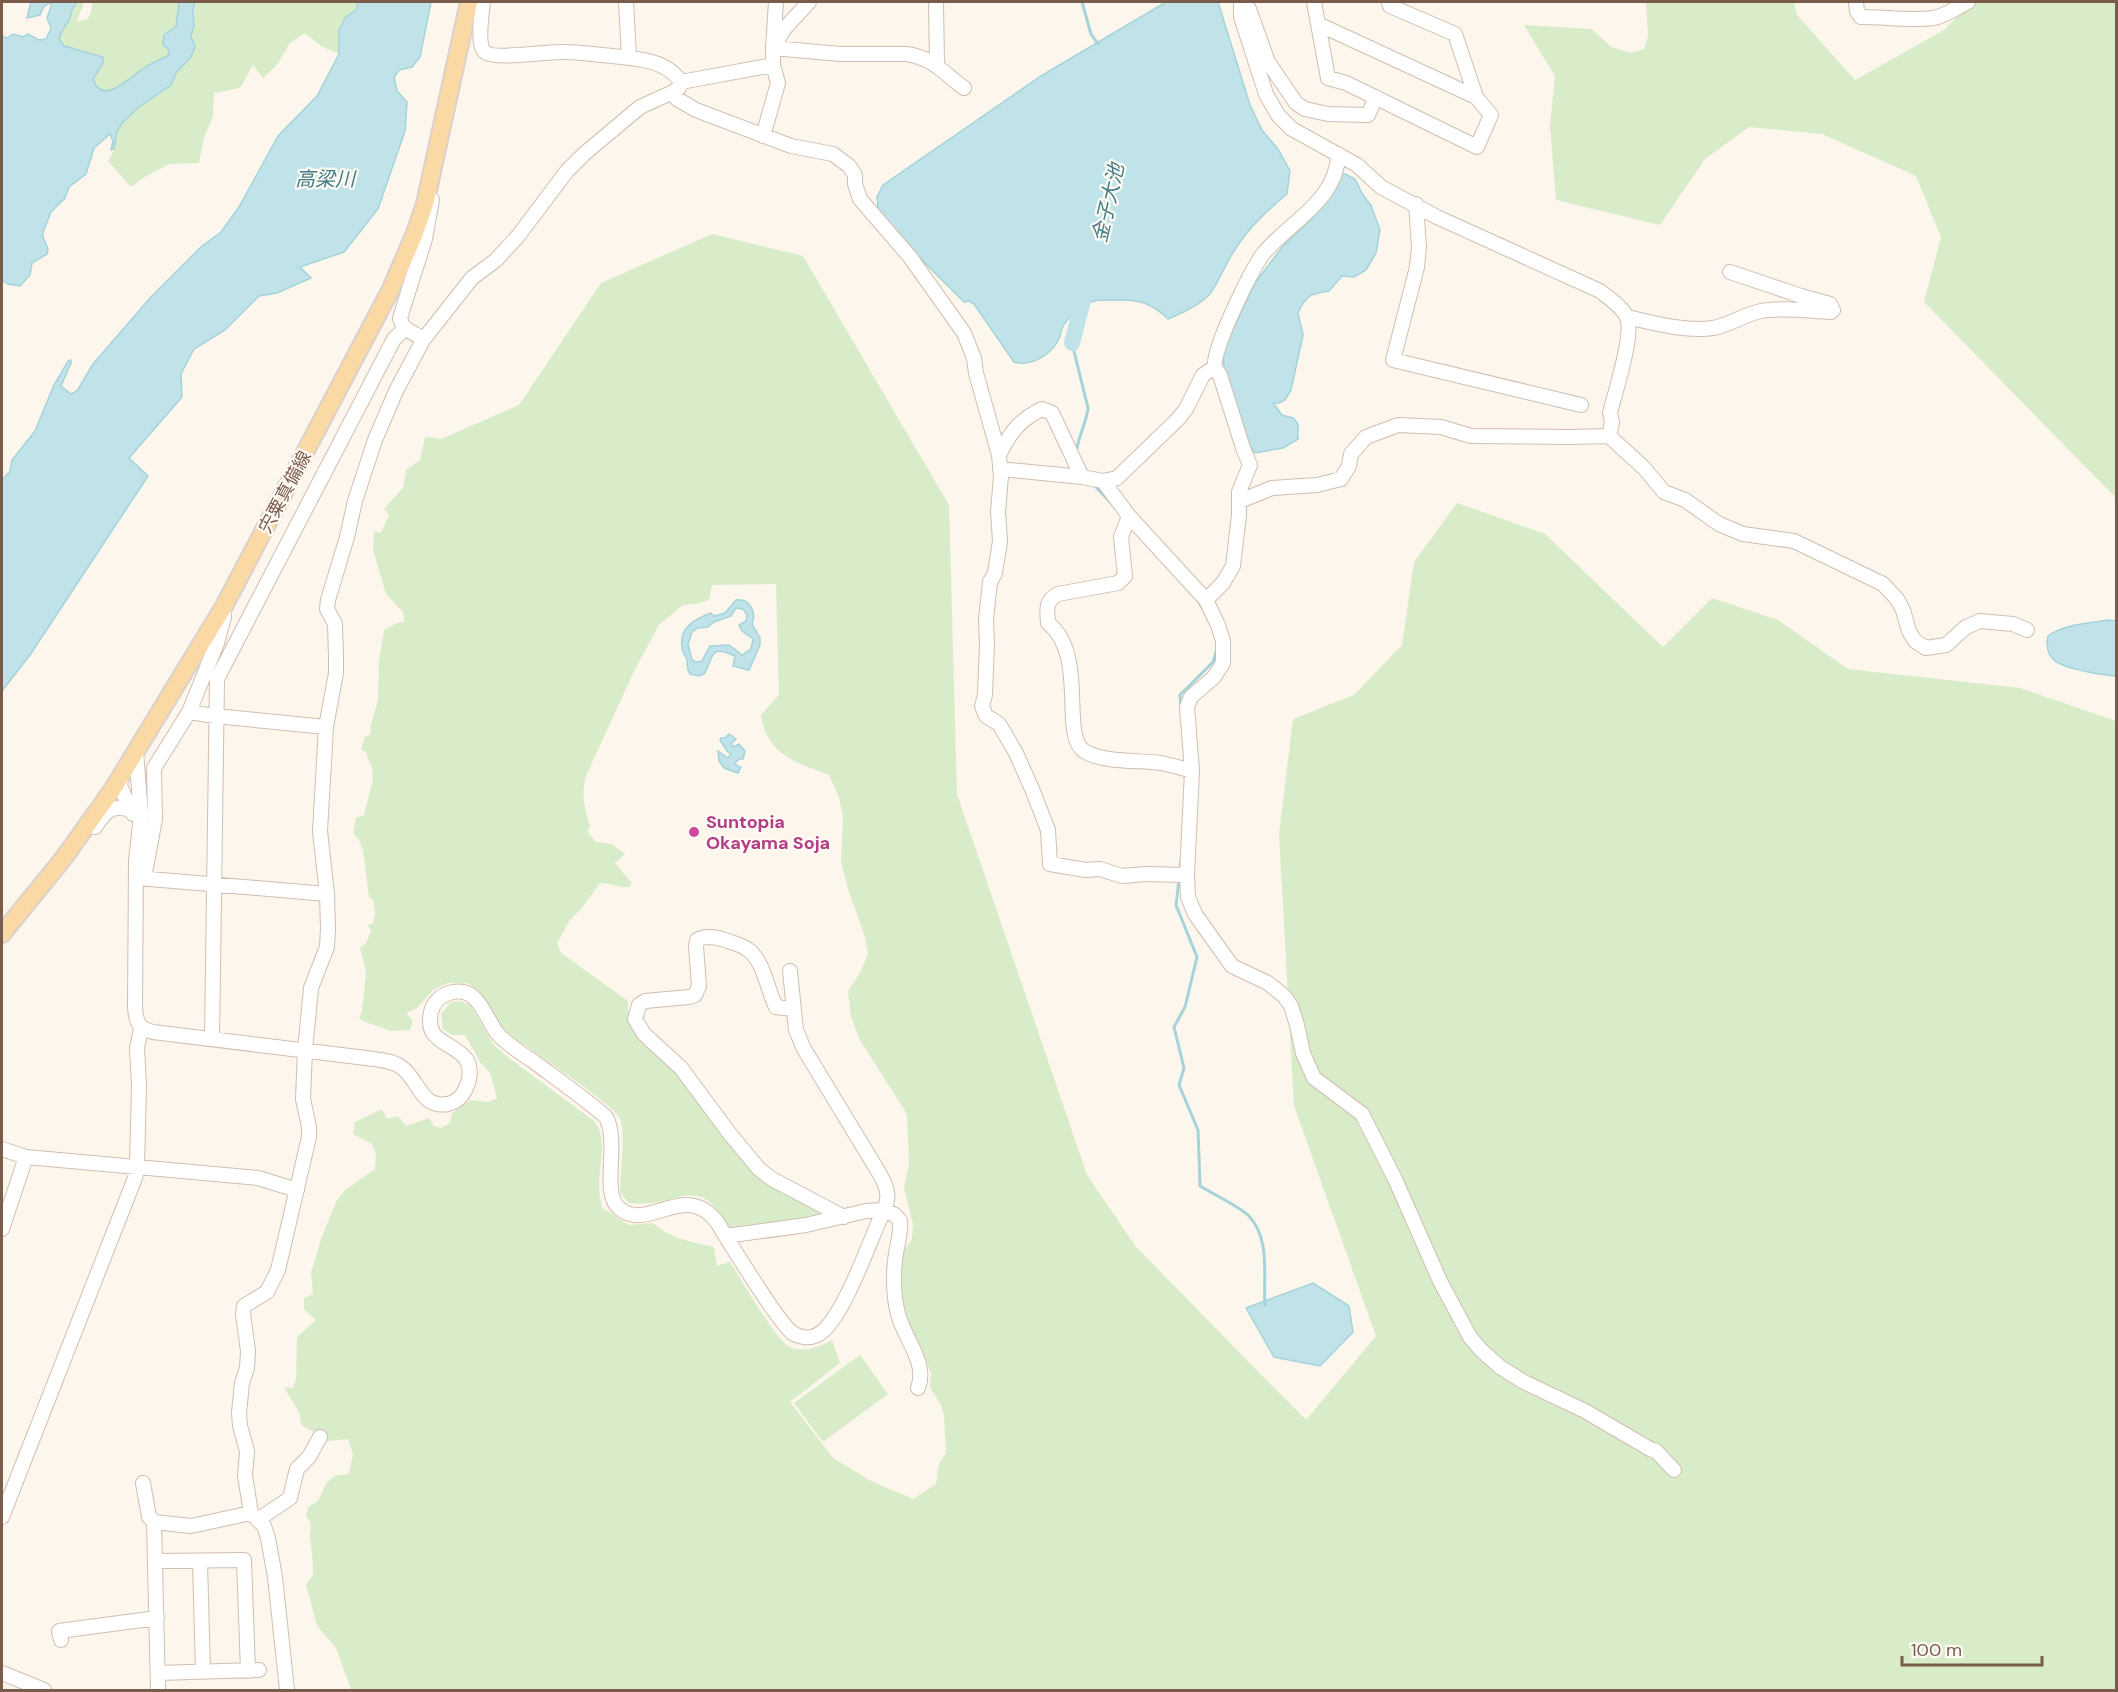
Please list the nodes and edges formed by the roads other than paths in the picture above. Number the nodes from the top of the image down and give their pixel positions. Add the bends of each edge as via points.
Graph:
1 (470, 2) edge
2 (483, 2) edge
3 (626, 2) edge
4 (776, 2) edge
5 (809, 2) edge
6 (936, 2) edge
7 (1242, 2) edge
8 (1314, 2) edge
9 (1389, 2) edge
10 (1856, 2) edge
11 (1968, 2) edge
12 (1318, 24) junction
13 (773, 48) junction
14 (629, 57) junction
15 (938, 64) junction
16 (773, 65) junction
17 (677, 87) junction
18 (964, 87) dead end
19 (1476, 97) junction
20 (1376, 98) junction
21 (763, 136) junction
22 (1338, 154) junction
23 (431, 176) junction
24 (1416, 204) junction
25 (1730, 272) dead end
26 (1627, 317) junction
27 (405, 329) junction
28 (423, 340) junction
29 (1215, 367) junction
30 (1581, 405) dead end
31 (1609, 436) junction
32 (1000, 462) junction
33 (1082, 477) junction
34 (1103, 482) junction
35 (1240, 501) junction
36 (1128, 520) junction
37 (1206, 600) junction
38 (224, 608) junction
39 (2027, 630) dead end
40 (189, 712) junction
41 (215, 716) junction
42 (326, 727) junction
43 (136, 751) junction
44 (1192, 771) junction
45 (118, 783) junction
46 (136, 806) junction
47 (63, 859) junction
48 (1187, 875) junction
49 (140, 878) junction
50 (214, 884) junction
51 (327, 894) junction
52 (2, 934) edge
53 (790, 971) dead end
54 (793, 1009) junction
55 (141, 1029) junction
56 (212, 1039) junction
57 (305, 1050) junction
58 (2, 1149) edge
59 (26, 1157) junction
60 (137, 1166) junction
61 (297, 1190) junction
62 (883, 1210) junction
63 (844, 1217) junction
64 (2, 1229) edge
65 (726, 1236) junction
66 (918, 1388) dead end
67 (320, 1437) dead end
68 (1674, 1470) dead end
69 (143, 1482) dead end
70 (255, 1516) junction
71 (2, 1517) edge
72 (154, 1522) junction
73 (155, 1561) junction
74 (200, 1561) junction
75 (157, 1618) junction
76 (61, 1640) dead end
77 (203, 1672) junction
78 (2, 1673) edge
79 (158, 1673) junction
80 (44, 1690) edge
81 (158, 1690) edge
82 (287, 1690) edge

1 - 23 main road, 宍粟真備線
2 - 14 street via 481,44 488,54 566,51
3 - 14 street
4 - 13 street
5 - 13 street
6 - 15 street
7 - 20 street via 1249,9 1268,63 1296,103 1328,114 1368,115
7 - 22 street via 1241,17 1256,65 1278,115 1292,129
8 - 12 street
9 - 19 street via 1390,6 1455,34
10 - 11 street via 1861,17 1894,19 1933,18
12 - 19 street
12 - 20 street via 1328,78
13 - 15 street via 907,54
13 - 16 street
14 - 17 street via 667,68 677,76
15 - 18 street
16 - 17 street
16 - 21 street via 778,83
17 - 21 street via 678,99 696,110
17 - 28 street via 640,107 575,162 518,236 472,278
19 - 20 street via 1491,115 1477,147
21 - 32 street via 832,154 849,166 860,199 910,257 964,333
22 - 24 street via 1381,187
22 - 29 street via 1338,166 1320,198 1262,256 1224,331
23 - 27 street via 432,206 425,239 400,318
23 - 38 main road, 宍粟真備線 via 415,233 391,289
24 - 26 street via 1600,291
24 - 30 street via 1417,267 1393,360
25 - 26 street via 1830,304 1833,309 1761,311 1714,328 1661,325
26 - 31 street via 1628,342 1610,413
27 - 28 street
27 - 41 street via 394,339 217,679
28 - 42 street via 375,440 328,600 327,609 335,624 336,673
29 - 34 street via 1203,375 1186,409 1161,437 1117,478
29 - 35 street via 1250,465 1239,492
31 - 35 street via 1471,436 1441,427 1398,424 1366,437 1351,454 1341,479 1272,488
31 - 39 street via 1664,492 1684,500 1719,524 1743,534 1794,541 1883,584 1903,610 1908,631 1926,648 1946,645 1966,627 1980,621 2013,624
32 - 33 street
32 - 33 street via 1010,434 1029,415 1042,409 1052,413
32 - 48 street via 1000,541 990,582 982,706 986,716 999,724 1024,771 1048,830 1050,864 1100,869 1122,876
33 - 34 street
34 - 36 street
35 - 37 street via 1233,566
36 - 37 street
36 - 44 street via 1121,537 1125,576 1118,583 1058,594 1050,598 1047,606 1048,623 1062,637 1072,673 1072,718 1077,743 1098,756 1162,763
37 - 44 street via 1223,641 1223,663 1214,677 1191,697 1187,707
38 - 40 street via 217,643
38 - 43 main road, 宍粟真備線
40 - 41 street
40 - 49 street via 154,768 155,819
41 - 42 street
41 - 50 street
42 - 51 street via 320,831
43 - 45 main road, 宍粟真備線
43 - 46 street
44 - 48 street
45 - 46 street
45 - 47 main road, 宍粟真備線
46 - 47 street via 110,810 75,853
46 - 49 street via 136,861
47 - 52 main road, 宍粟真備線
48 - 68 street via 1188,897 1207,934 1232,966 1268,983 1284,996 1291,1006 1314,1078 1362,1114 1470,1337 1500,1367 1656,1451
49 - 50 street
49 - 55 street via 135,1007
50 - 51 street
50 - 56 street
51 - 57 street via 327,947 311,988
53 - 54 street
54 - 62 street via 804,1049 887,1189
54 - 63 street via 776,1006 763,973 748,950 702,937 696,946 699,986 695,994 645,1001 639,1005 635,1019 644,1034 681,1068 759,1169
55 - 56 street
55 - 60 street via 137,1048
56 - 57 street
57 - 61 street via 303,1099 309,1137
57 - 65 street via 396,1064 405,1069 429,1101 450,1104 466,1089 469,1068 458,1052 441,1043 432,1032 430,1015 442,996 451,992 469,994 482,1006 497,1033 606,1117 611,1126 611,1191 615,1205 638,1216 688,1204 700,1206
58 - 59 street
59 - 60 street
59 - 64 street
60 - 61 street via 258,1178
60 - 71 street
61 - 70 street via 273,1282 267,1292 244,1306 248,1351 239,1413 247,1450 245,1476
62 - 63 street
62 - 65 street via 837,1315 814,1337 791,1332
62 - 66 street via 900,1221 894,1269 895,1302 921,1370
63 - 65 street
67 - 70 street via 297,1469 290,1498
69 - 72 street
70 - 72 street via 191,1526
70 - 82 street via 268,1538
72 - 73 street
73 - 74 street
73 - 75 street
74 - 77 street
74 - 77 street via 244,1560 254,1671
75 - 76 street via 59,1631
75 - 79 street
77 - 79 street
78 - 80 street
79 - 81 street

